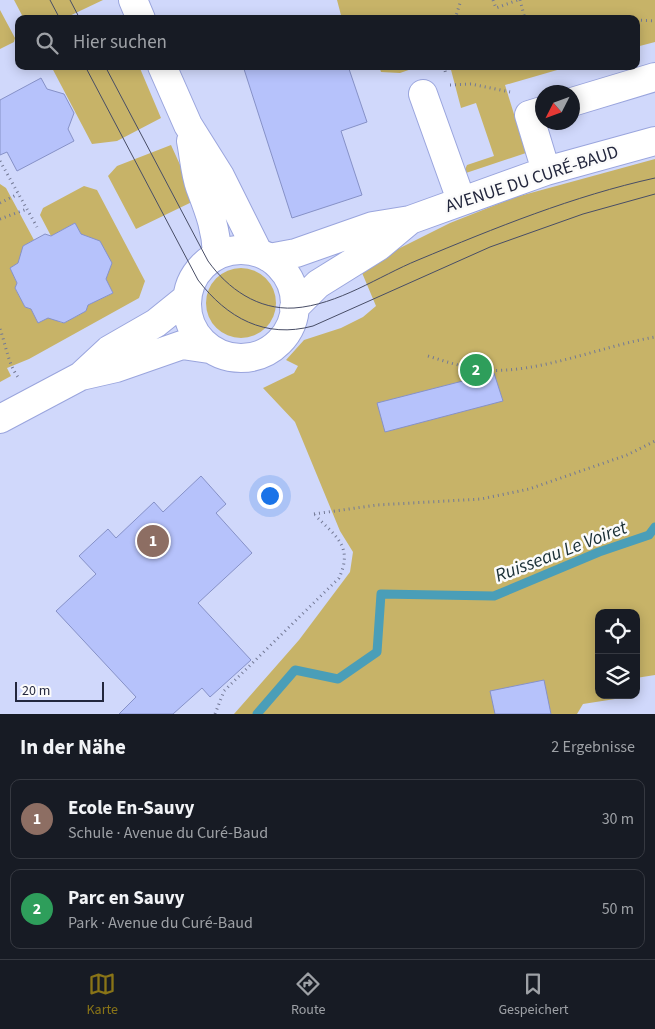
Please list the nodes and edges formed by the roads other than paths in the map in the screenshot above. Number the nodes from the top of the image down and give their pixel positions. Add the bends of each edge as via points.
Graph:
1 (133, 0) edge
2 (139, 15) edge
3 (164, 70) edge
4 (655, 77) edge
5 (423, 94) dead end
6 (580, 100) edge
7 (535, 113) edge
8 (188, 125) junction
9 (655, 142) edge
10 (546, 171) junction
11 (461, 200) junction
12 (410, 220) junction
13 (217, 254) junction
14 (264, 255) junction
15 (187, 298) junction
16 (294, 308) junction
17 (209, 349) junction
18 (82, 376) junction
19 (0, 419) edge

1 - 2 street
3 - 8 street
4 - 6 street
5 - 11 street
7 - 10 street via 529,115
8 - 13 street via 200,187 209,206 216,235
8 - 14 street
9 - 10 street, AVENUE DU CURÉ-BAUD
10 - 11 street, AVENUE DU CURÉ-BAUD
11 - 12 street, AVENUE DU CURÉ-BAUD
12 - 14 street, AVENUE DU CURÉ-BAUD via 373,226 296,254
12 - 16 street, AVENUE DU CURÉ-BAUD via 379,246 318,284
13 - 14 street via 244,249
13 - 15 street via 193,278
14 - 16 street via 287,275
15 - 17 street via 192,327
15 - 18 street via 156,323 109,350
16 - 17 street via 288,330 275,345 260,354 233,358
17 - 18 street via 182,346
18 - 19 street

